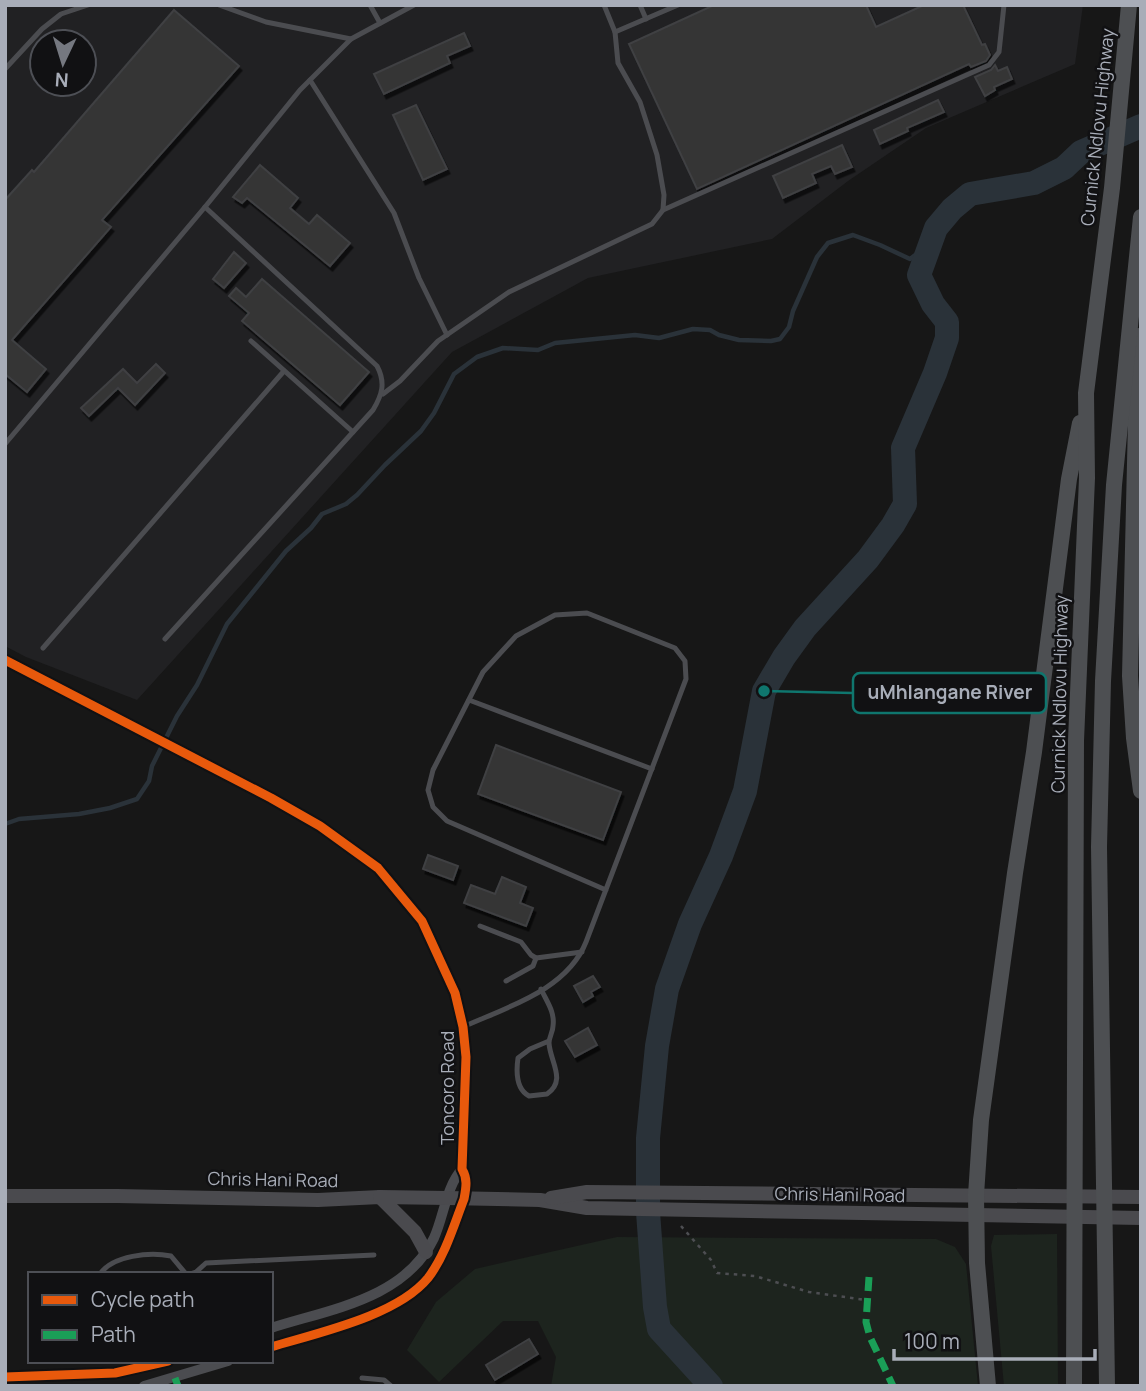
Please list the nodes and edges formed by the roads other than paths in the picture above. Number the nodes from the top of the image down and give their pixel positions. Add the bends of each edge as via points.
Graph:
1 (88, 5) edge
2 (219, 5) edge
3 (370, 5) edge
4 (414, 5) edge
5 (604, 5) edge
6 (640, 5) edge
7 (678, 5) edge
8 (1004, 5) edge
9 (1129, 5) edge
10 (646, 19) junction
11 (380, 23) junction
12 (615, 32) junction
13 (351, 39) junction
14 (5, 69) edge
15 (310, 80) junction
16 (205, 207) junction
17 (663, 210) junction
18 (1141, 217) edge
19 (1136, 267) junction
20 (447, 335) junction
21 (251, 341) dead end
22 (284, 371) junction
23 (1086, 393) junction
24 (383, 394) junction
25 (353, 432) junction
26 (5, 444) edge
27 (165, 639) dead end
28 (43, 648) dead end
29 (5, 660) edge
30 (469, 700) junction
31 (652, 769) junction
32 (1141, 790) edge
33 (606, 890) junction
34 (480, 926) dead end
35 (582, 952) junction
36 (536, 958) junction
37 (506, 981) dead end
38 (541, 989) junction
39 (463, 1027) junction
40 (549, 1041) junction
41 (462, 1169) junction
42 (976, 1195) junction
43 (5, 1196) edge
44 (380, 1197) junction
45 (1138, 1197) edge
46 (447, 1198) junction
47 (464, 1199) junction
48 (540, 1200) junction
49 (976, 1216) junction
50 (1138, 1217) edge
51 (426, 1252) junction
52 (374, 1255) dead end
53 (102, 1272) edge
54 (186, 1272) edge
55 (197, 1272) edge
56 (273, 1327) edge
57 (273, 1346) edge
58 (223, 1363) edge
59 (150, 1364) edge
60 (5, 1377) edge
61 (362, 1378) dead end
62 (157, 1383) junction
63 (144, 1386) edge
64 (391, 1386) edge
65 (988, 1386) edge
66 (1074, 1386) edge
67 (1107, 1386) edge

1 - 14 lane via 61,13
2 - 13 lane via 266,22
3 - 11 lane
4 - 11 lane
5 - 12 lane
6 - 10 lane
7 - 10 lane
8 - 17 lane via 999,52 989,65
9 - 23 main road, Curnick Ndlovu Highway
10 - 12 lane
11 - 13 lane
12 - 17 lane via 618,63 640,102 657,155
13 - 15 lane
15 - 16 lane
15 - 20 lane via 394,213
16 - 24 lane via 377,366
16 - 26 lane
17 - 20 lane via 652,224 509,292
18 - 19 main road
19 - 32 main road via 1139,345 1130,676
19 - 67 main road via 1114,485 1103,681 1099,847
20 - 24 lane
21 - 22 lane
22 - 25 lane
22 - 28 lane
23 - 42 main road via 1069,479 986,1072
23 - 66 main road, Curnick Ndlovu Highway via 1076,741
24 - 25 lane
25 - 27 lane
29 - 39 street, Toncoro Road via 301,815 378,868 422,921 455,993
30 - 31 lane
30 - 31 lane via 483,671 516,636 555,615 587,613 675,648 685,661 686,679
30 - 33 lane via 433,770 428,790 433,807 447,821
31 - 33 lane
33 - 35 lane
34 - 36 lane via 521,942
35 - 36 lane
35 - 38 lane via 572,967
36 - 37 lane via 533,966
38 - 39 lane
38 - 40 lane via 552,1009
39 - 41 street, Toncoro Road
40 - 40 lane via 518,1058 516,1072 529,1096 547,1094 557,1083
41 - 46 street, Toncoro Road
41 - 47 street, Toncoro Road via 467,1180
42 - 45 main road, Chris Hani Road
42 - 48 main road, Chris Hani Road via 587,1192
42 - 49 main road
43 - 44 main road, Chris Hani Road
44 - 46 main road, Chris Hani Road
44 - 51 main road via 415,1232
46 - 47 main road, Chris Hani Road
46 - 51 street, Toncoro Road
47 - 48 main road, Chris Hani Road
47 - 57 street via 438,1261 418,1289 379,1312
48 - 49 main road, Chris Hani Road via 587,1208
49 - 50 main road, Chris Hani Road
49 - 65 main road
51 - 56 street, Toncoro Road via 385,1290
52 - 55 lane via 206,1263
53 - 54 lane via 115,1261 156,1254 171,1256
58 - 62 street
59 - 60 street via 115,1373
59 - 62 lane
61 - 64 lane via 384,1380
62 - 63 street

